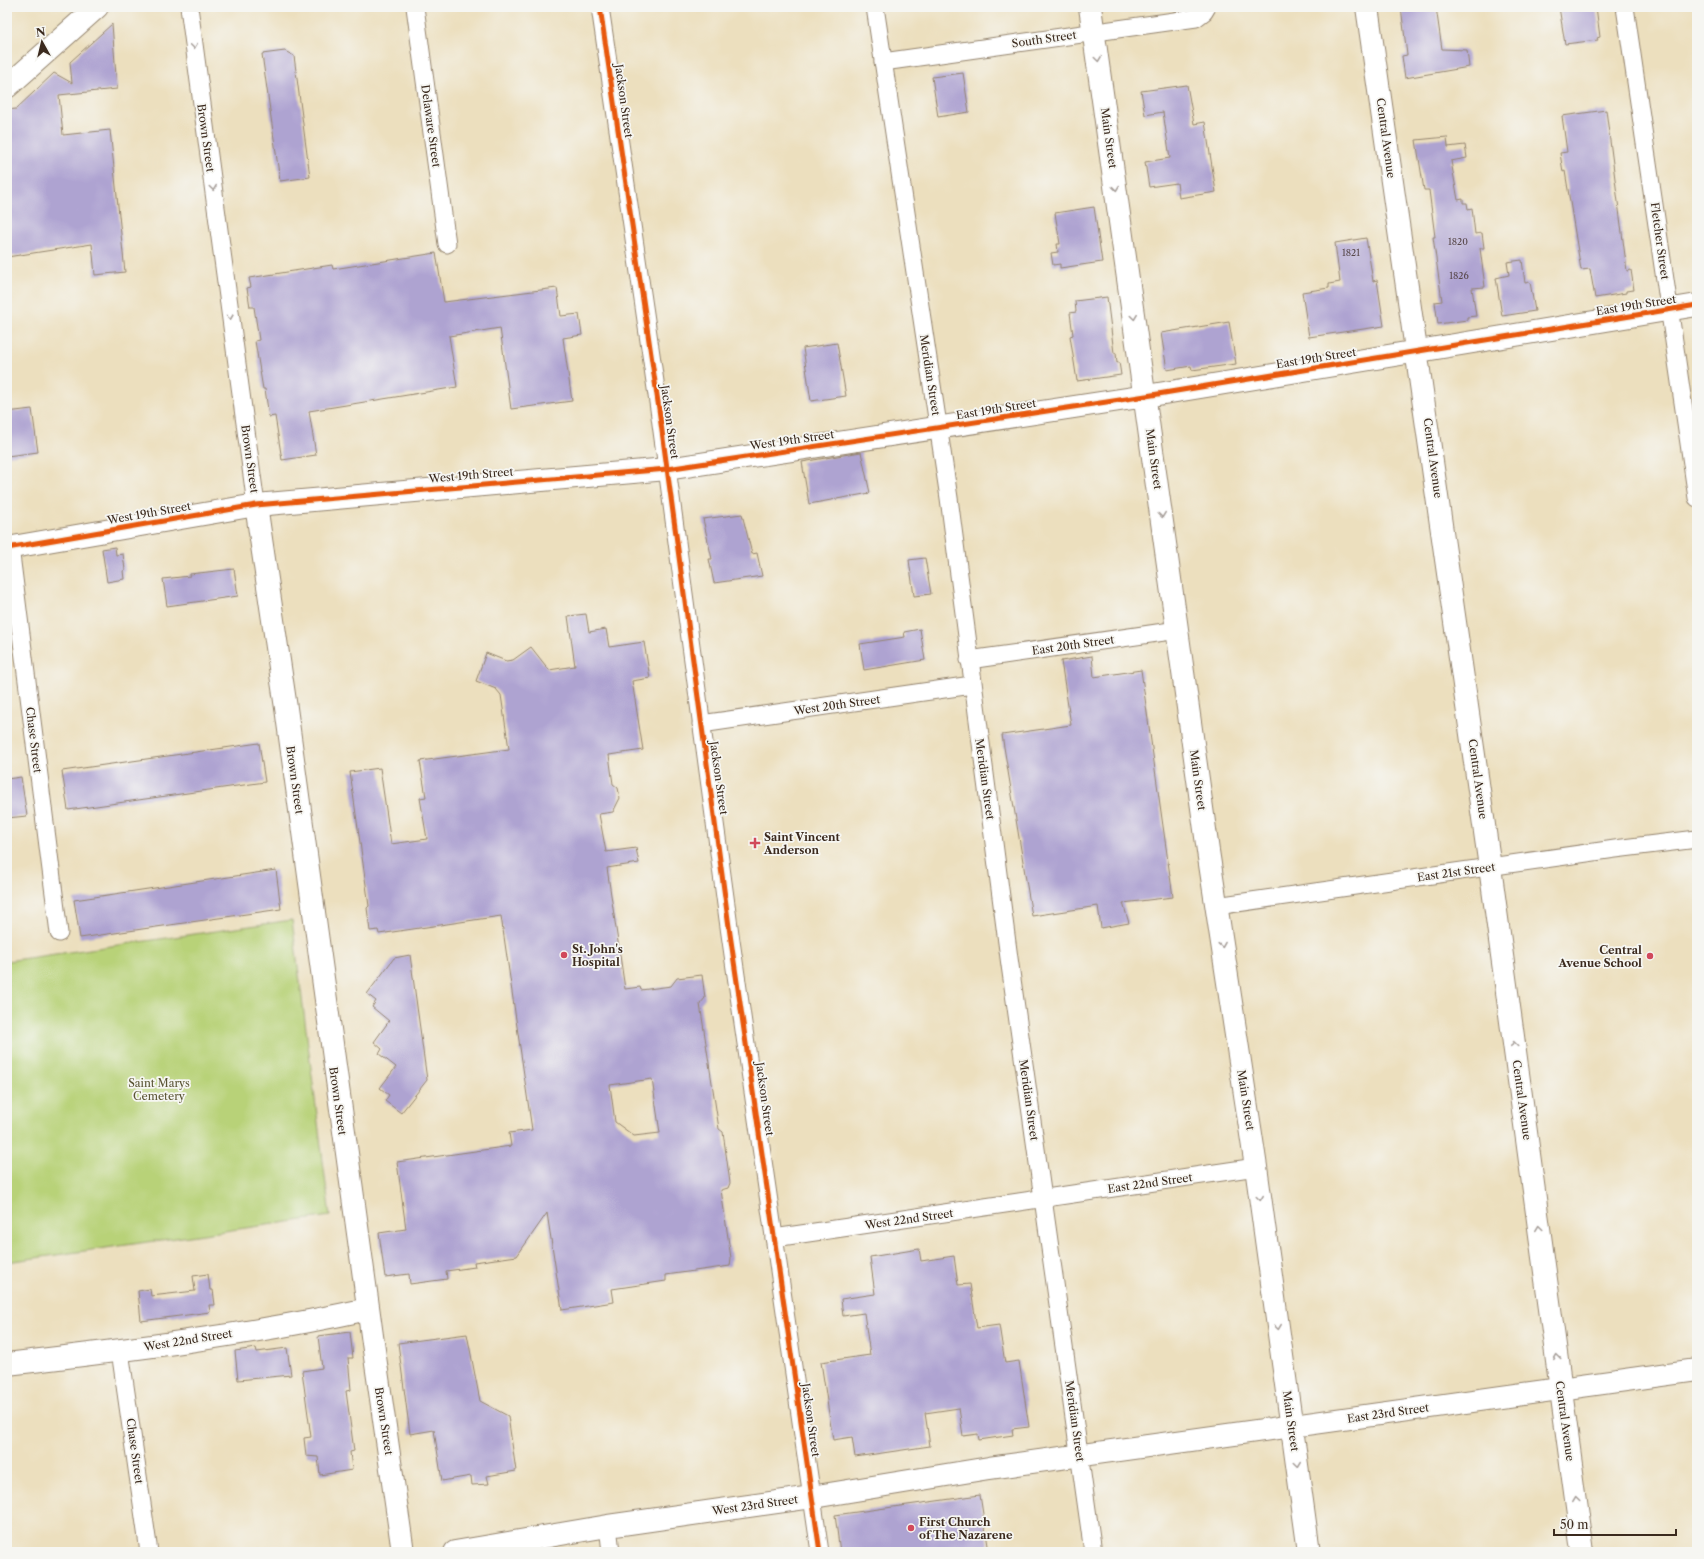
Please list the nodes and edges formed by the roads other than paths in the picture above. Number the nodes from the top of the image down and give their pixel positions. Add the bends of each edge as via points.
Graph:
1 (97, 7) edge
2 (189, 7) edge
3 (415, 7) edge
4 (600, 7) edge
5 (875, 7) edge
6 (1090, 7) edge
7 (1367, 7) edge
8 (1626, 7) edge
9 (1205, 10) edge
10 (1094, 31) junction
11 (883, 62) junction
12 (7, 87) edge
13 (447, 244) dead end
14 (1697, 305) edge
15 (1671, 310) junction
16 (1418, 351) junction
17 (1146, 396) junction
18 (938, 428) junction
19 (667, 469) junction
20 (1697, 498) edge
21 (256, 505) junction
22 (9, 547) edge
23 (1178, 630) junction
24 (969, 660) junction
25 (972, 686) junction
26 (701, 724) junction
27 (1697, 839) edge
28 (1490, 867) junction
29 (1216, 906) junction
30 (59, 933) dead end
31 (1256, 1168) junction
32 (1043, 1198) junction
33 (774, 1238) junction
34 (368, 1309) junction
35 (120, 1351) junction
36 (7, 1364) edge
37 (1697, 1370) edge
38 (1561, 1389) junction
39 (1292, 1426) junction
40 (1080, 1456) junction
41 (812, 1497) junction
42 (608, 1526) junction
43 (150, 1552) edge
44 (404, 1552) edge
45 (455, 1552) edge
46 (611, 1552) edge
47 (820, 1552) edge
48 (1093, 1552) edge
49 (1309, 1552) edge
50 (1583, 1552) edge

1 - 12 street
2 -> 21 street, Brown Street
3 - 13 street, Delaware Street
4 - 19 street, Jackson Street
5 - 11 street, Meridian Street
6 - 10 street, Main Street
7 - 16 street, Central Avenue
8 - 15 street, Fletcher Street
9 - 10 street, South Street via 1196,18
10 - 11 street, South Street
10 -> 17 street, Main Street
11 - 18 street, Meridian Street
14 - 15 street, East 19th Street
15 - 16 street, East 19th Street
15 - 20 street, Fletcher Street
16 - 17 street, East 19th Street
16 - 28 street, Central Avenue
17 - 18 street, East 19th Street
17 -> 23 street, Main Street
18 - 19 street, West 19th Street
18 - 24 street, Meridian Street
19 - 21 street, West 19th Street
19 - 26 street, Jackson Street
21 - 22 street, West 19th Street
21 - 34 street, Brown Street
22 - 30 street, Chase Street
23 - 24 street, East 20th Street
23 - 29 street, Main Street
24 - 25 street, Meridian Street
25 - 26 street, West 20th Street
25 - 32 street, Meridian Street
26 - 33 street, Jackson Street
27 - 28 street, East 21st Street
28 - 29 street, East 21st Street
38 -> 28 street, Central Avenue
29 -> 31 street, Main Street
31 - 32 street, East 22nd Street
31 -> 39 street, Main Street
32 - 33 street, West 22nd Street
32 - 40 street, Meridian Street
33 - 41 street, Jackson Street
34 - 35 street, West 22nd Street
34 - 44 street, Brown Street
35 - 36 street, West 22nd Street
35 - 43 street, Chase Street
37 - 38 street, East 23rd Street
38 - 39 street, East 23rd Street
50 -> 38 street, Central Avenue
39 - 40 street, East 23rd Street
39 -> 49 street, Main Street
40 - 41 street, West 23rd Street
40 - 48 street, Meridian Street
41 - 42 street, West 23rd Street
41 - 47 street, Jackson Street
42 - 45 street, West 23rd Street
42 - 46 street

